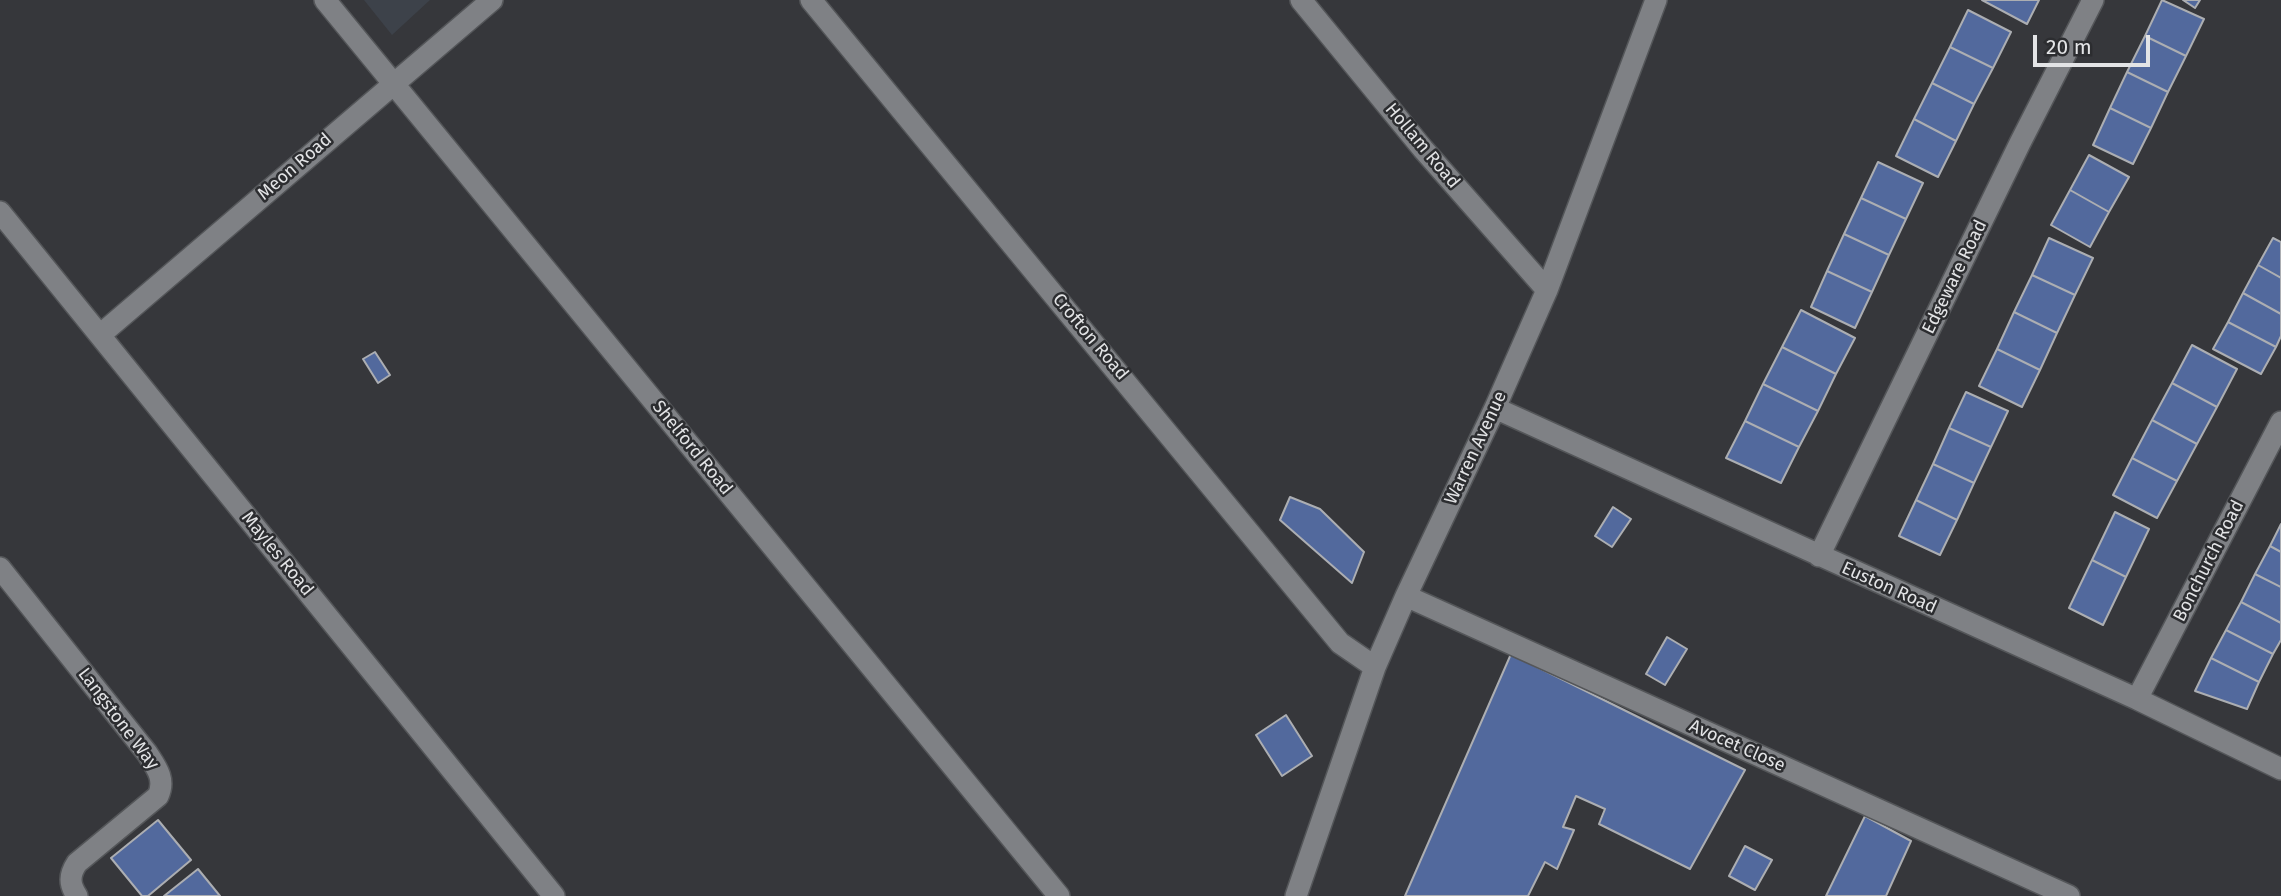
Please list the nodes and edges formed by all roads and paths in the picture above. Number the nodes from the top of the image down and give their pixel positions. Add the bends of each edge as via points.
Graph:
1 (325, 0) edge
2 (492, 0) edge
3 (811, 0) edge
4 (1301, 0) edge
5 (1656, 0) edge
6 (2093, 0) edge
7 (393, 83) junction
8 (0, 212) edge
9 (1546, 290) junction
10 (100, 335) junction
11 (1496, 408) junction
12 (2281, 422) edge
13 (1819, 556) junction
14 (0, 568) edge
15 (1406, 596) junction
16 (1375, 667) junction
17 (2137, 699) junction
18 (2281, 769) edge
19 (77, 896) edge
20 (554, 896) edge
21 (1059, 896) edge
22 (1296, 896) edge
23 (2069, 896) edge

1 - 7 street, Shelford Road
2 - 7 street, Meon Road
3 - 16 street, Crofton Road via 1340,643
4 - 9 street, Hollam Road
5 - 9 street, Warren Avenue
6 - 13 street, Edgeware Road
7 - 10 street, Meon Road
7 - 21 street, Shelford Road
8 - 10 street, Mayles Road
9 - 11 street, Warren Avenue
10 - 20 street, Mayles Road
11 - 13 street, Euston Road
11 - 15 street, Warren Avenue
12 - 17 street, Bonchurch Road
13 - 17 street, Euston Road
14 - 19 street, Langstone Way via 147,753 162,779 158,796 77,863 70,883
15 - 16 street, Warren Avenue
15 - 23 street, Avocet Close
16 - 22 street, Warren Avenue
17 - 18 street, Euston Road

